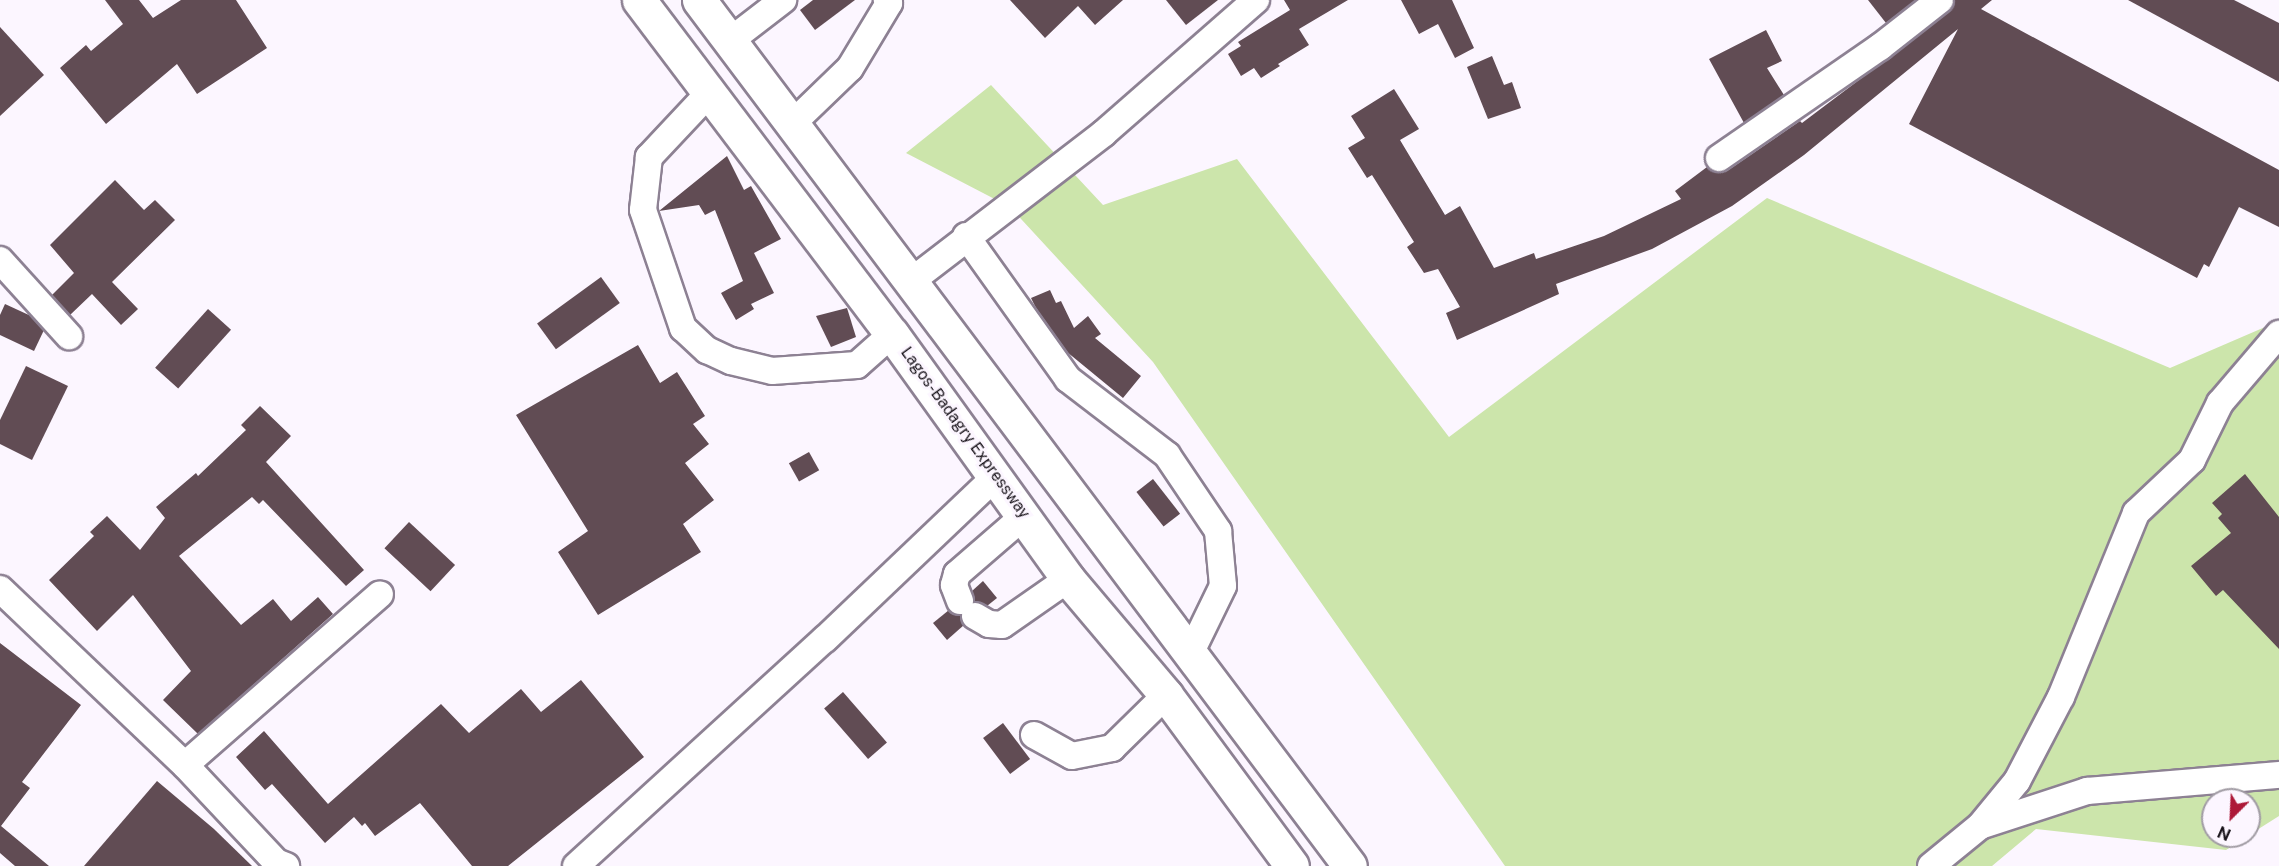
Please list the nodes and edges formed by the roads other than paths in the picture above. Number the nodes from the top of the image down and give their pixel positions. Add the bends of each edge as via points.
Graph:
1 (639, 0) edge
2 (783, 0) edge
3 (887, 0) edge
4 (1940, 0) edge
5 (701, 1) edge
6 (1252, 1) edge
7 (731, 40) junction
8 (711, 91) junction
9 (793, 123) junction
10 (1719, 158) dead end
11 (966, 236) junction
12 (0, 260) edge
13 (910, 282) junction
14 (892, 334) junction
15 (2279, 334) edge
16 (69, 336) dead end
17 (995, 477) junction
18 (1025, 515) junction
19 (1068, 579) junction
20 (0, 589) edge
21 (380, 594) dead end
22 (1191, 652) junction
23 (1166, 695) junction
24 (1034, 735) dead end
25 (185, 765) junction
26 (2279, 775) edge
27 (1980, 826) junction
28 (286, 866) edge
29 (576, 866) edge
30 (1292, 866) edge
31 (1350, 866) edge
32 (1931, 866) edge

1 - 8 highway, Lagos-Badagry Expressway
2 - 7 street
3 - 9 street via 889,3 850,68
4 - 10 street via 1880,48
5 - 7 highway
6 - 11 street via 1104,133
7 - 9 highway
8 - 14 highway, Lagos-Badagry Expressway via 807,225
8 - 14 street via 649,157 643,210 683,328 706,350 772,371 857,366
9 - 13 highway
11 - 13 street
11 - 22 street via 1068,379 1167,455 1218,531 1223,586
12 - 16 street
13 - 22 highway
14 - 17 highway, Lagos-Badagry Expressway
15 - 27 street via 2220,403 2192,460 2136,513 2061,697 2017,781
17 - 18 highway, Lagos-Badagry Expressway
17 - 29 street via 817,647
18 - 19 highway, Lagos-Badagry Expressway
18 - 19 street via 957,574 954,585 968,608 989,624 1002,625
19 - 23 highway, Lagos-Badagry Expressway
20 - 25 street
21 - 25 street
22 - 31 highway
23 - 24 street via 1112,748 1071,756
23 - 30 highway, Lagos-Badagry Expressway
25 - 28 street via 276,862
26 - 27 street via 2087,791
27 - 32 street

